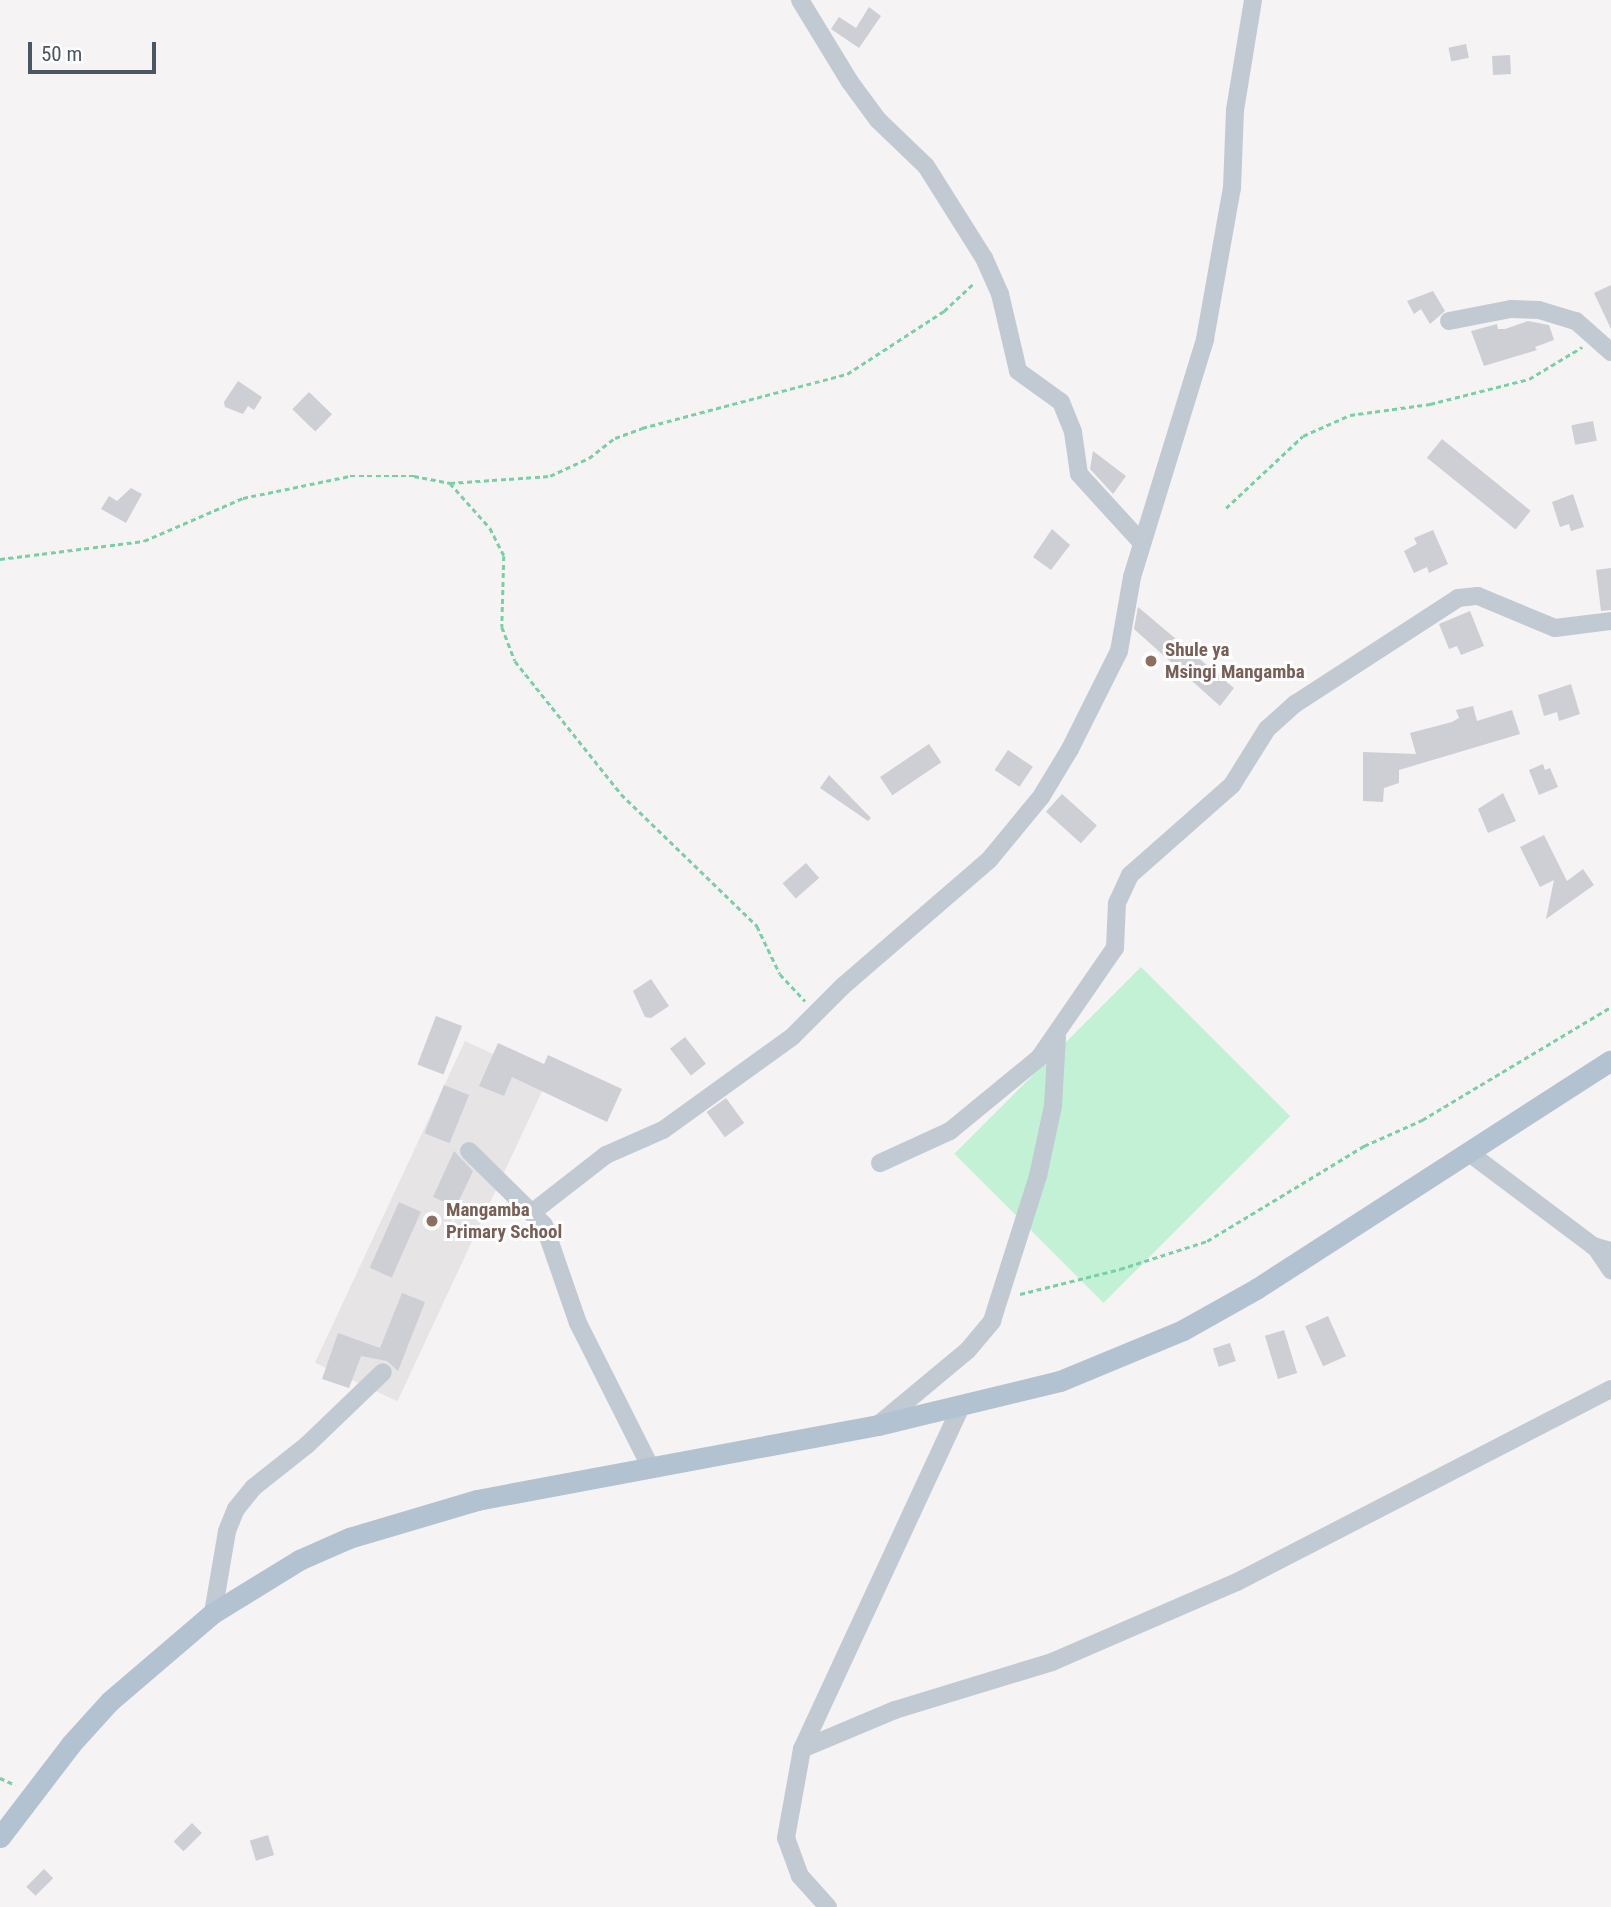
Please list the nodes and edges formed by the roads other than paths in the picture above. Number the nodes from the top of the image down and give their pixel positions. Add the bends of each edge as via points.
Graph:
1 (800, 0) edge
2 (1253, 0) edge
3 (1449, 321) dead end
4 (1605, 343) edge
5 (1142, 543) junction
6 (1611, 621) edge
7 (1057, 1036) junction
8 (1611, 1060) edge
9 (469, 1151) dead end
10 (1468, 1152) junction
11 (880, 1163) dead end
12 (534, 1211) junction
13 (1604, 1249) edge
14 (1611, 1270) edge
15 (383, 1372) dead end
16 (1611, 1389) edge
17 (961, 1406) junction
18 (878, 1425) junction
19 (651, 1468) junction
20 (213, 1613) junction
21 (802, 1749) junction
22 (0, 1837) edge
23 (828, 1907) edge

1 - 5 street via 867,105 926,166 990,268 1018,371 1061,402 1073,432 1079,474
2 - 5 street via 1251,31 1239,75 1232,188 1214,300
3 - 4 street via 1511,309 1539,310 1563,315
5 - 12 street via 1110,676 1041,797 989,860 818,1013 663,1130 606,1155
6 - 7 street via 1555,628 1478,596 1458,598 1295,704 1267,729 1232,785 1130,875 1116,903 1115,948
7 - 11 street via 1039,1058 950,1131
7 - 18 street via 1053,1106 1038,1176 1001,1298 984,1335
8 - 10 main road
9 - 12 street
10 - 13 street
10 - 17 main road via 1256,1289 1183,1329 1060,1381
12 - 19 street via 551,1241 578,1323
13 - 14 street
15 - 20 street via 307,1445 254,1487 236,1509 227,1531
16 - 21 street via 1237,1582 1052,1662 895,1710
17 - 18 main road
17 - 21 street
18 - 19 main road
19 - 20 main road via 523,1490 413,1517 299,1560
20 - 22 main road via 110,1700
21 - 23 street via 786,1838 800,1876

